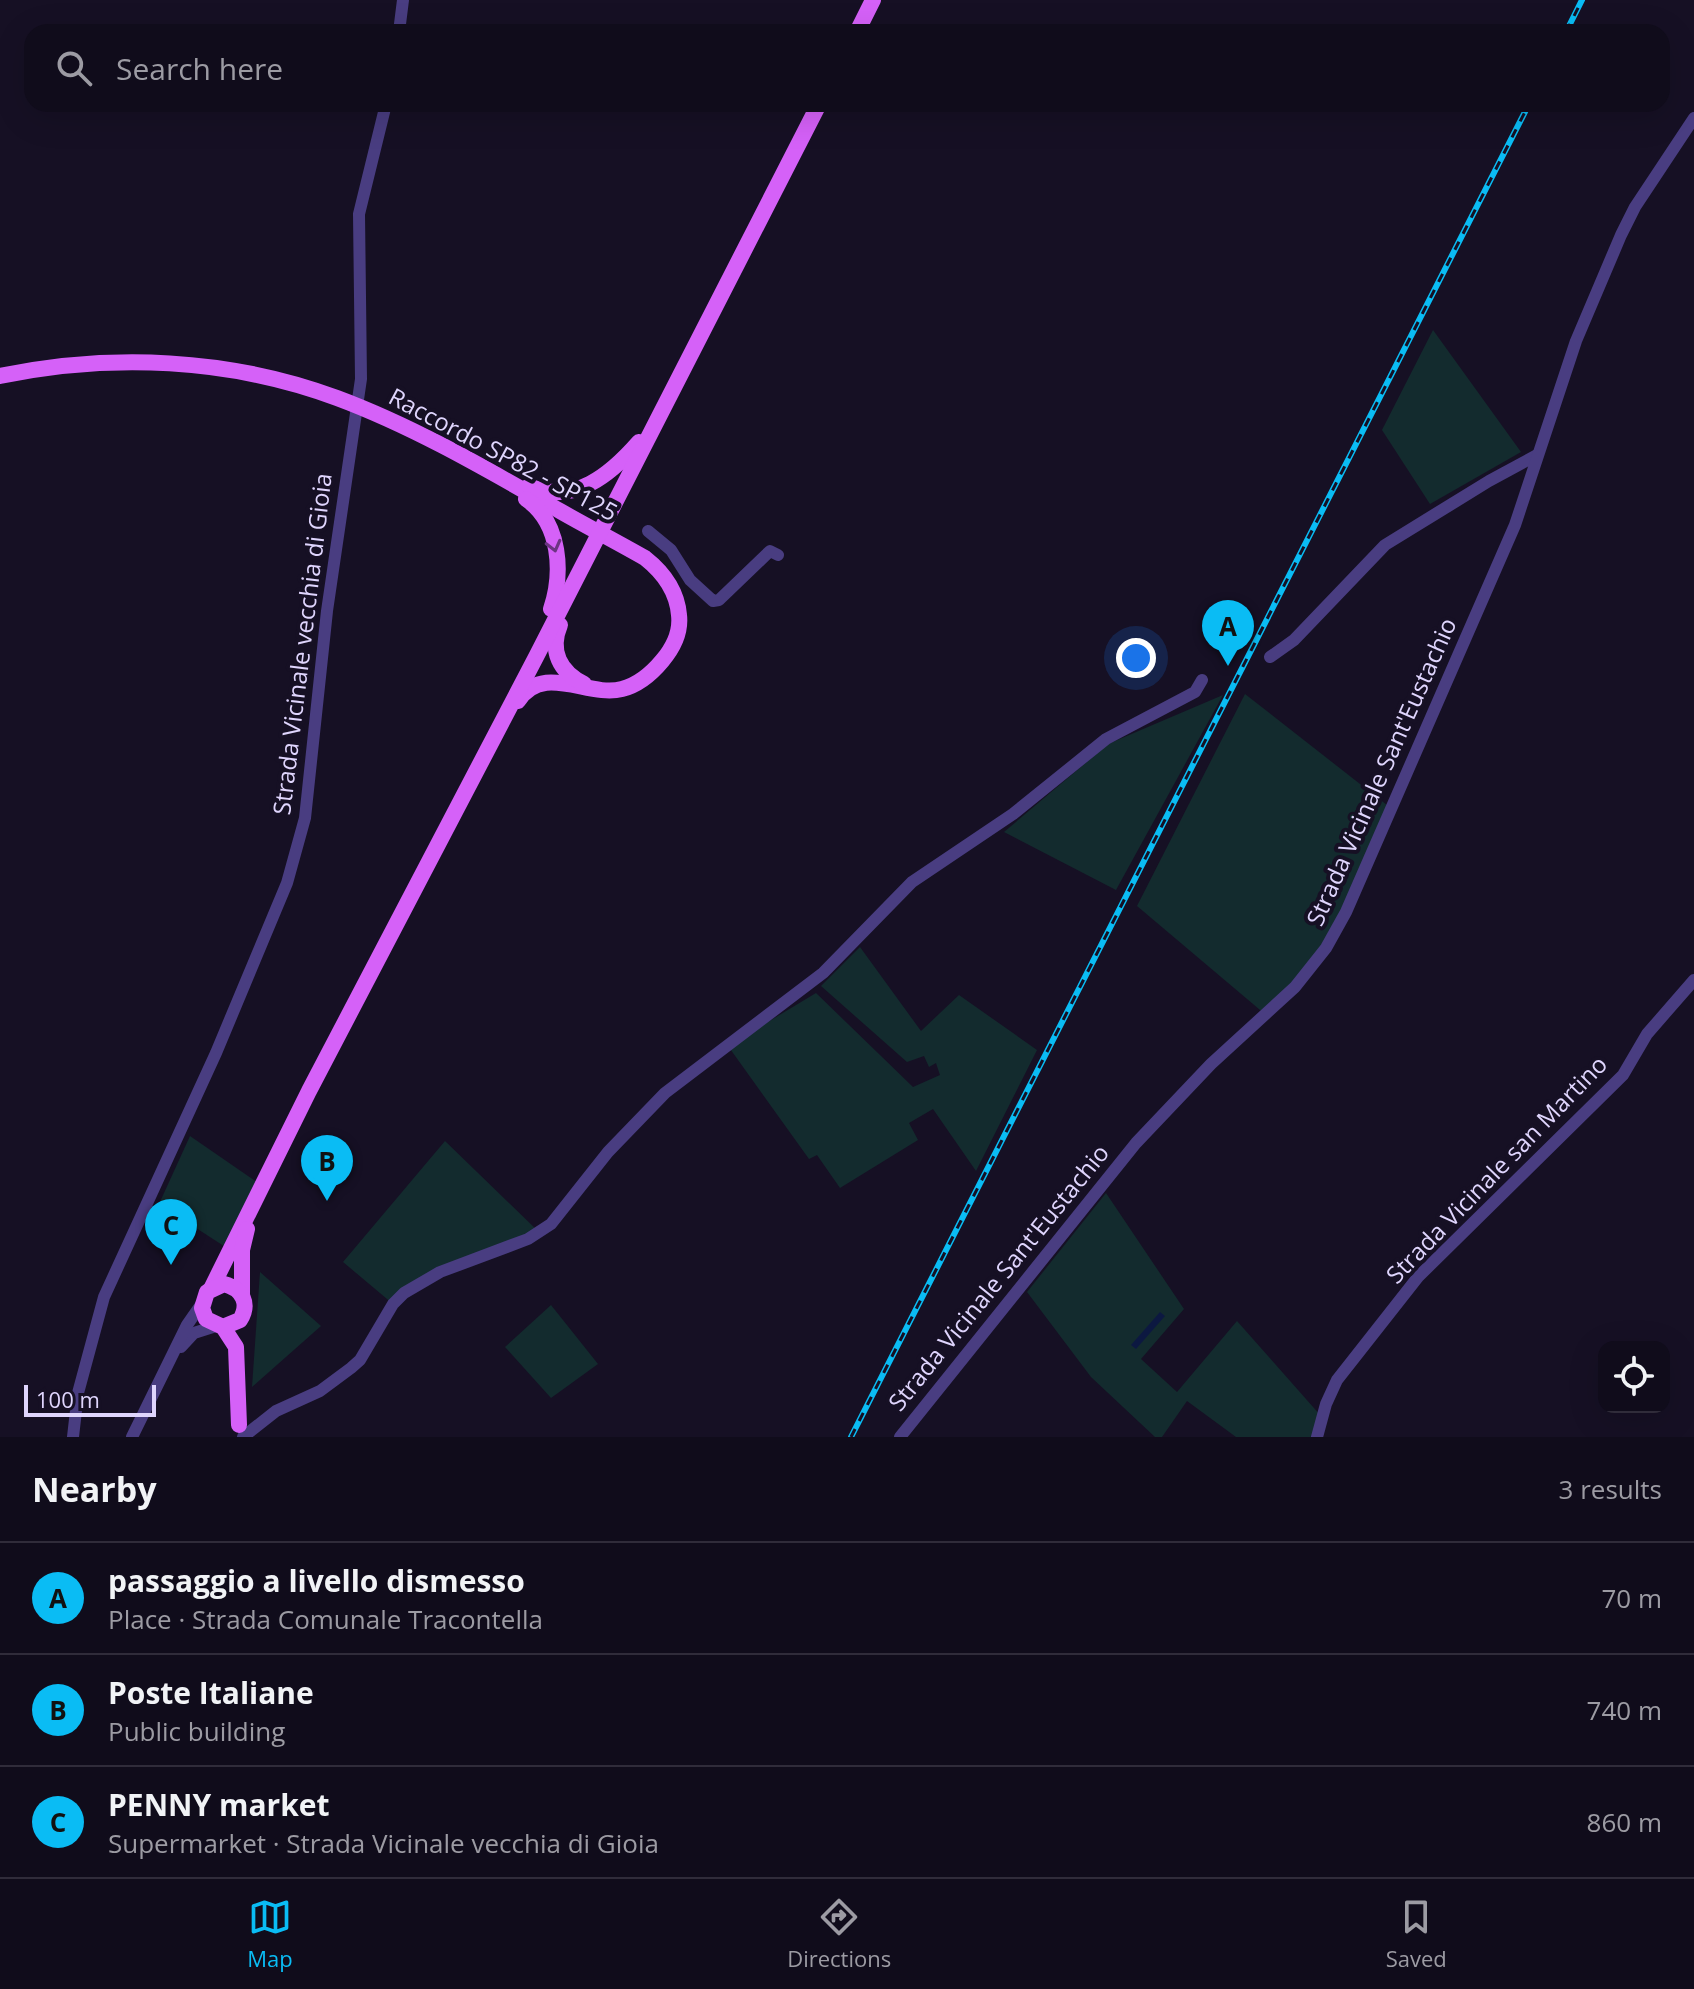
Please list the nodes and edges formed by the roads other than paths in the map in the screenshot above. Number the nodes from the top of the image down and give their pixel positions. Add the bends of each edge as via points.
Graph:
1 (403, 0) edge
2 (873, 0) edge
3 (400, 24) edge
4 (861, 24) edge
5 (384, 112) edge
6 (815, 112) edge
7 (1694, 118) edge
8 (0, 376) edge
9 (657, 420) junction
10 (1537, 455) junction
11 (487, 469) junction
12 (648, 531) dead end
13 (778, 555) dead end
14 (585, 559) junction
15 (536, 657) junction
16 (1270, 657) dead end
17 (1202, 680) dead end
18 (593, 688) junction
19 (492, 740) junction
20 (1694, 980) edge
21 (273, 1163) junction
22 (207, 1295) junction
23 (242, 1295) junction
24 (243, 1315) junction
25 (220, 1327) junction
26 (171, 1358) junction
27 (240, 1433) edge
28 (73, 1437) edge
29 (132, 1437) edge
30 (900, 1437) edge
31 (1317, 1437) edge

1 - 3 street
2 - 4 main road
5 - 28 street, Strada Vicinale vecchia di Gioia via 359,214 361,379 327,611 305,818 287,883 216,1053 104,1297 78,1393
6 - 9 main road
7 - 10 street, Strada Vicinale Sant'Eustachio via 1621,235 1576,341
8 - 11 main road, Raccordo SP82 - SP125 via 113,361 177,363 274,380 357,407
9 - 11 main road via 614,469 569,492 537,490
9 - 14 main road
10 - 16 street via 1385,545 1294,640
10 - 30 street, Strada Vicinale Sant'Eustachio via 1515,525 1405,781 1326,948 1287,996 1211,1064 1136,1143
11 -> 15 main road via 532,503 553,537 558,580
11 - 18 main road, Raccordo SP82 - SP125 via 645,558 662,573 676,601 679,626 671,649 647,676 620,690
12 - 13 street via 713,601 770,551
14 - 15 main road
14 - 18 main road via 555,647 562,668
15 - 19 main road
17 - 27 street via 1195,692 1106,739 1013,814 912,882 823,973 665,1093 608,1152 551,1224 404,1293 351,1368 320,1391
18 - 19 main road via 539,684 522,696
19 - 21 main road
20 - 31 street, Strada Vicinale san Martino via 1647,1034 1623,1075 1418,1277 1337,1380
21 - 22 main road
21 - 23 main road via 242,1250
22 - 23 main road via 224,1284
22 - 25 main road via 206,1319
22 - 26 street
23 - 24 main road
24 - 25 main road via 235,1324
24 - 27 main road
25 - 26 street via 194,1333
25 - 27 main road via 238,1355
26 - 29 street

